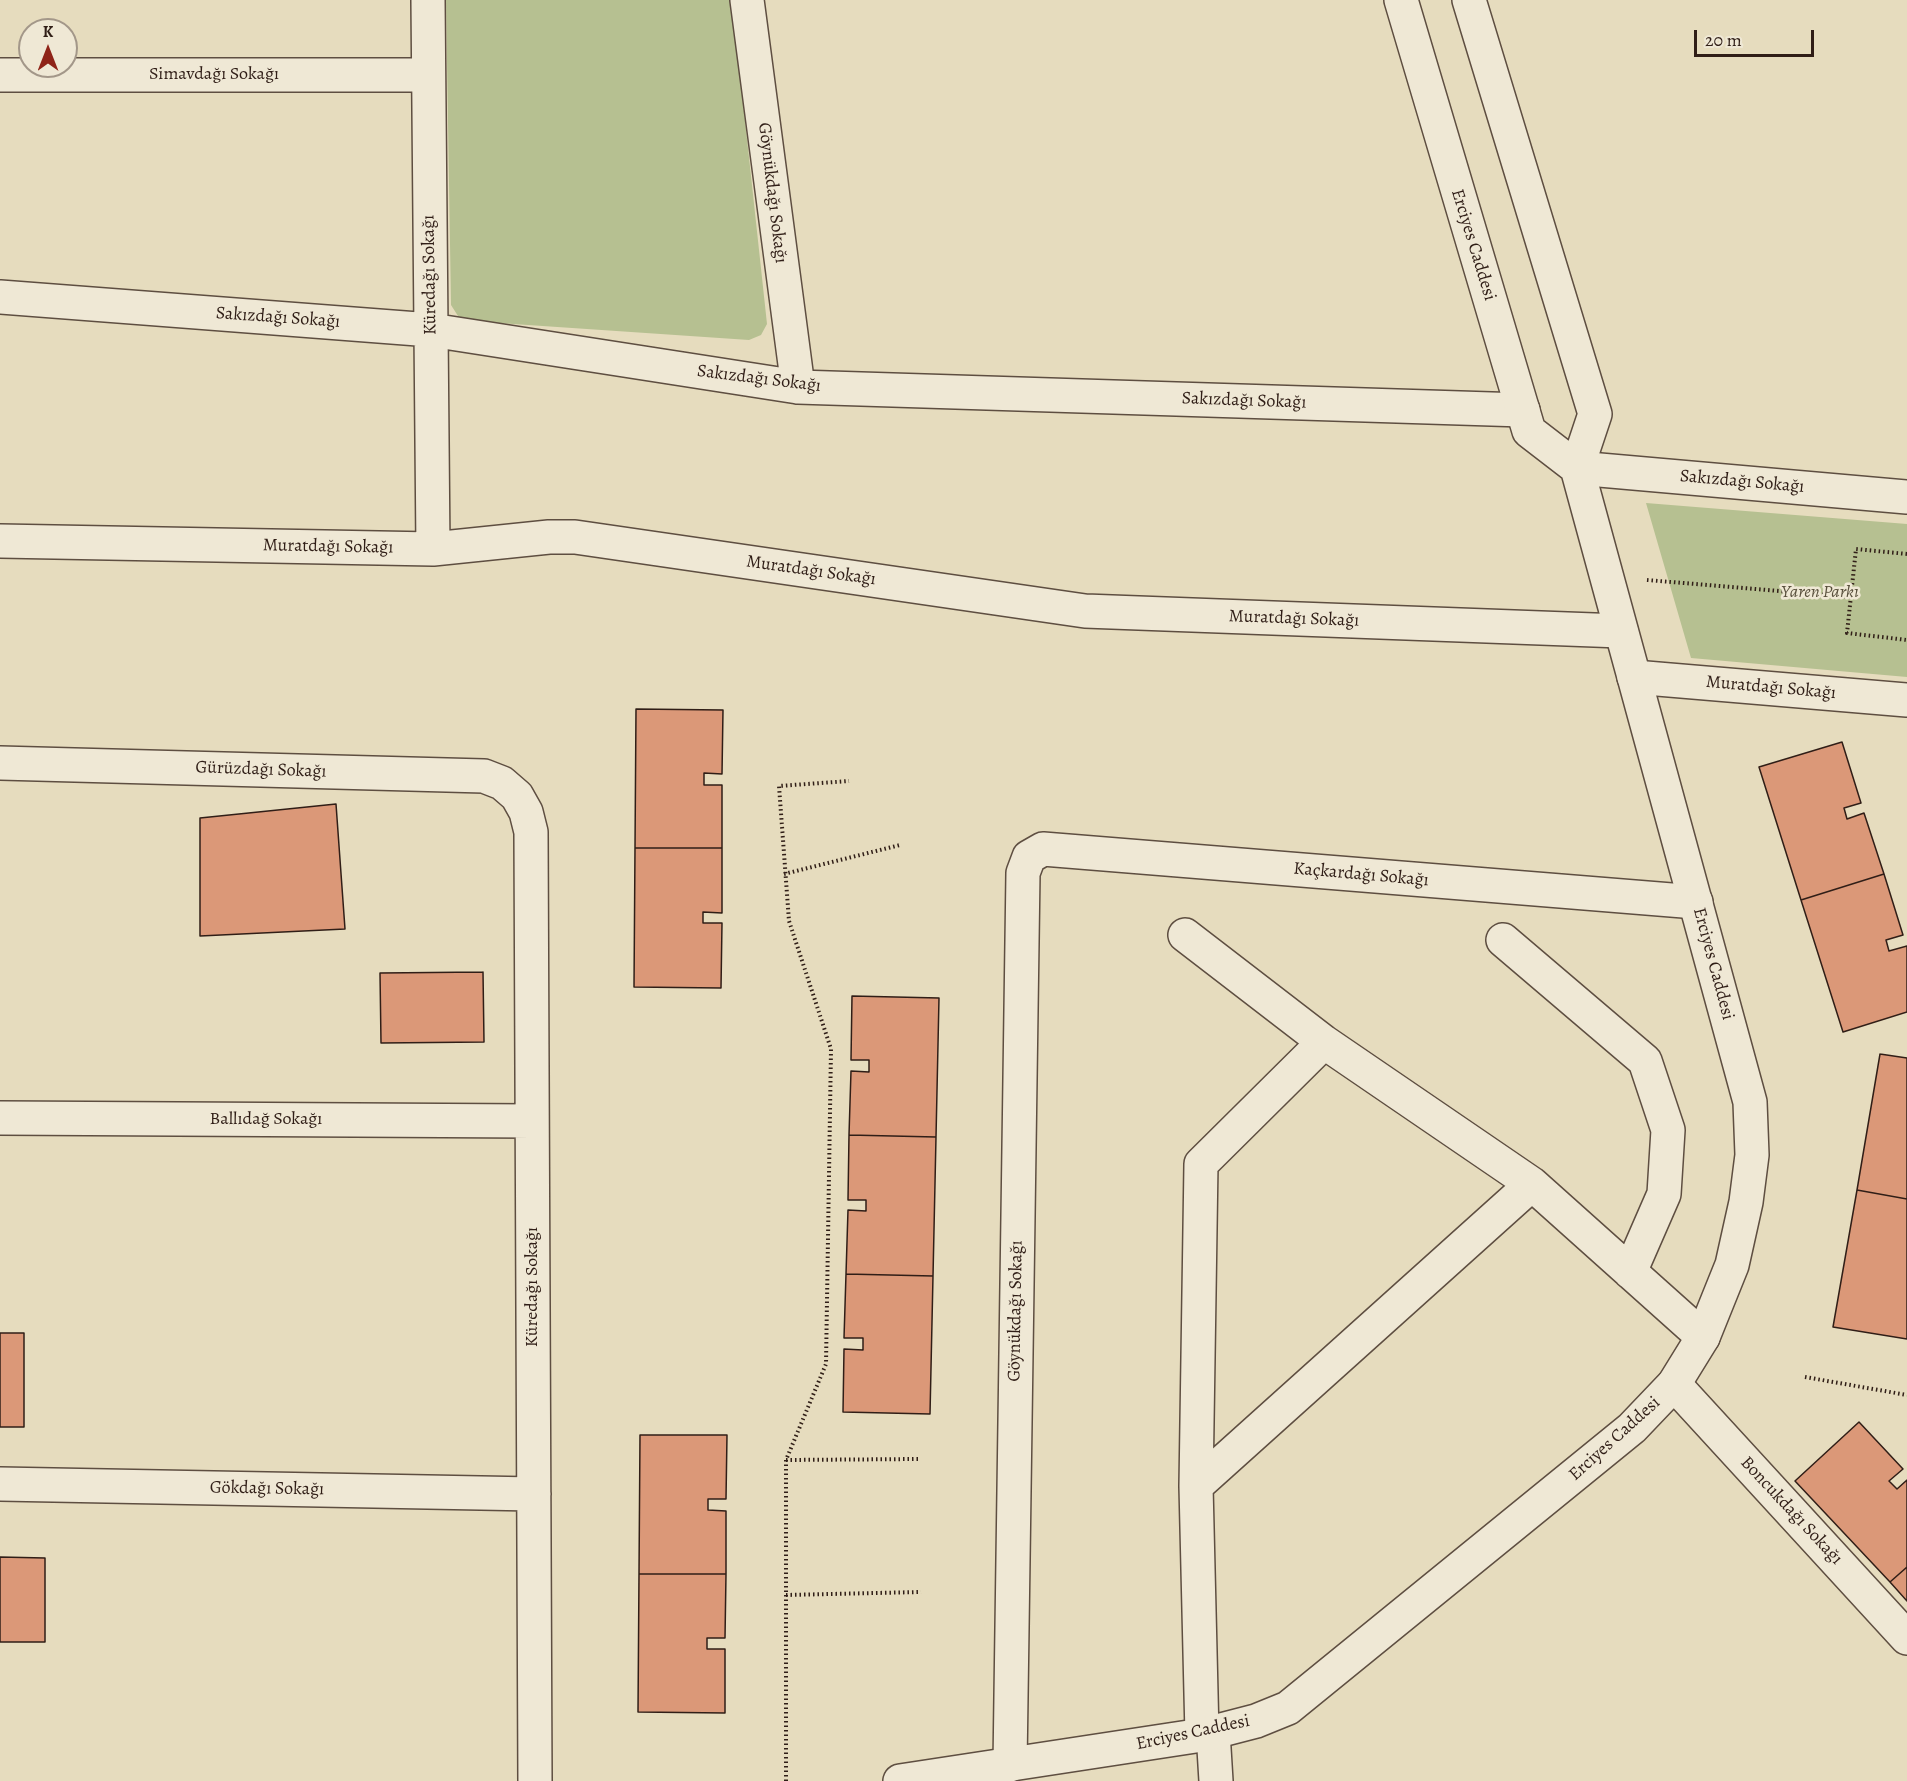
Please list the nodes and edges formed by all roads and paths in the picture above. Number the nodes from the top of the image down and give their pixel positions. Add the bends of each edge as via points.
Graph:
1 (428, 0) edge
2 (747, 0) edge
3 (1401, 0) edge
4 (1469, 0) edge
5 (0, 75) edge
6 (428, 75) junction
7 (0, 297) edge
8 (431, 330) junction
9 (798, 387) junction
10 (1523, 410) junction
11 (1577, 468) junction
12 (1907, 497) edge
13 (0, 541) edge
14 (433, 549) junction
15 (1907, 554) edge
16 (1607, 577) junction
17 (1851, 597) junction
18 (1622, 631) junction
19 (1907, 640) edge
20 (1634, 677) junction
21 (1907, 700) edge
22 (0, 763) edge
23 (849, 781) dead end
24 (516, 796) joint
25 (900, 845) dead end
26 (1029, 857) joint
27 (784, 874) junction
28 (1696, 902) junction
29 (1185, 935) dead end
30 (1503, 940) dead end
31 (1324, 1042) junction
32 (0, 1118) edge
33 (532, 1121) junction
34 (1532, 1184) junction
35 (1630, 1272) junction
36 (1703, 1337) junction
37 (1805, 1377) dead end
38 (1674, 1384) junction
39 (1907, 1395) edge
40 (919, 1459) dead end
41 (786, 1460) junction
42 (0, 1484) edge
43 (1196, 1486) junction
44 (534, 1494) junction
45 (921, 1592) dead end
46 (786, 1594) junction
47 (1907, 1638) edge
48 (1208, 1733) junction
49 (1010, 1765) junction
50 (535, 1781) edge
51 (786, 1781) edge
52 (900, 1781) edge
53 (1216, 1781) edge

1 - 6 street, Küredağı Sokağı
2 - 9 street, Göynükdağı Sokağı
3 - 10 street, Erciyes Caddesi
4 - 11 street via 1595,414
5 - 6 street, Simavdağı Sokağı
6 - 8 street, Küredağı Sokağı
7 - 8 street, Sakızdağı Sokağı
8 - 9 street, Sakızdağı Sokağı
8 - 14 street, Küredağı Sokağı
9 - 10 street, Sakızdağı Sokağı
10 - 11 street, Erciyes Caddesi via 1529,431
11 - 12 street, Sakızdağı Sokağı
11 - 16 street, Erciyes Caddesi
13 - 14 street, Muratdağı Sokağı
14 - 18 street, Muratdağı Sokağı via 568,537 1085,611
15 - 17 path via 1856,549
16 - 17 path
16 - 18 street, Erciyes Caddesi
17 - 19 path via 1848,633
18 - 20 street, Erciyes Caddesi
20 - 21 street, Muratdağı Sokağı
20 - 28 street, Erciyes Caddesi
22 - 24 street, Gürüzdağı Sokağı via 484,776 502,783
23 - 27 path via 779,786
24 - 33 street, Küredağı Sokağı via 526,812 531,832
25 - 27 path
26 - 28 street, Kaçkardağı Sokağı via 1043,849
26 - 49 street, Göynükdağı Sokağı via 1023,873
27 - 41 path via 789,921 831,1049 826,1364
28 - 36 street, Erciyes Caddesi via 1750,1102 1752,1155 1732,1265
29 - 31 street
30 - 35 street via 1645,1061 1668,1130 1664,1194
31 - 34 street
31 - 43 street via 1201,1164
32 - 33 street, Ballıdağ Sokağı
33 - 44 street, Küredağı Sokağı
34 - 35 street
34 - 43 street
35 - 36 street
36 - 38 street, Erciyes Caddesi
37 - 39 path
38 - 47 street, Boncukdağı Sokağı
38 - 48 street, Erciyes Caddesi via 1632,1428 1288,1708
40 - 41 path
41 - 46 path
42 - 44 street, Gökdağı Sokağı
43 - 48 street
44 - 50 street, Küredağı Sokağı
45 - 46 path
46 - 51 path
48 - 49 street, Erciyes Caddesi
48 - 53 street
49 - 52 street, Erciyes Caddesi

